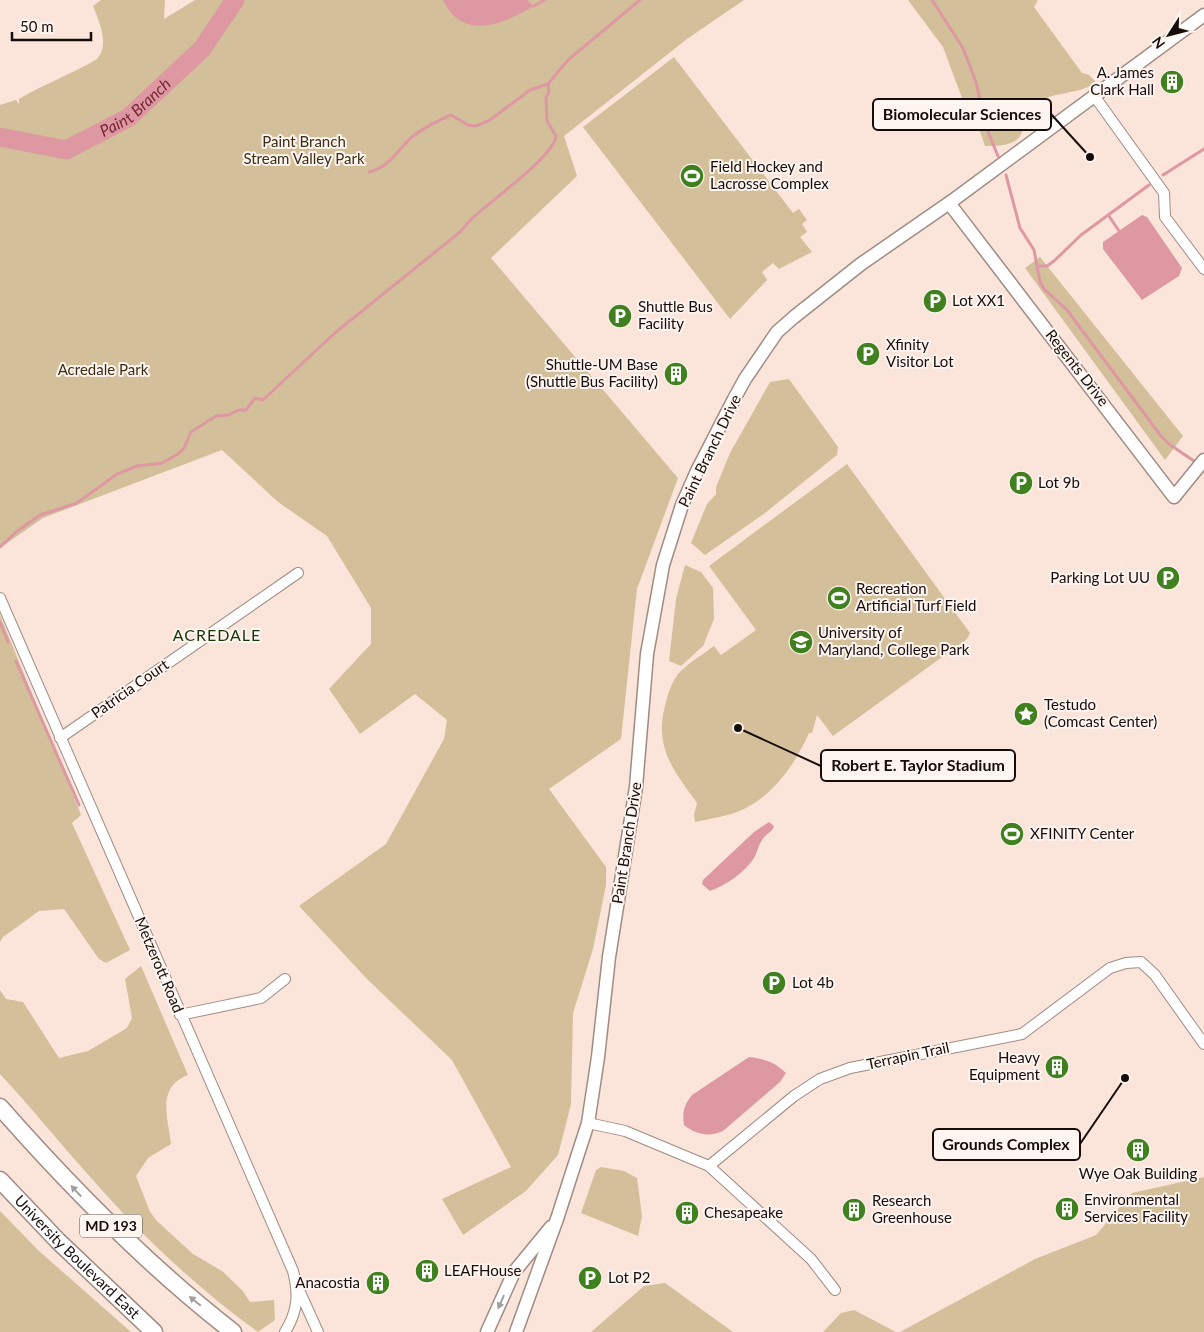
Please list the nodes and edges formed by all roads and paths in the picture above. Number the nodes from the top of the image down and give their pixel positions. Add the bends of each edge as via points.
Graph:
1 (1204, 15) edge
2 (1095, 97) junction
3 (949, 204) junction
4 (1204, 269) edge
5 (1204, 460) edge
6 (298, 572) dead end
7 (0, 598) edge
8 (60, 738) junction
9 (285, 979) dead end
10 (180, 1016) junction
11 (1204, 1044) edge
12 (0, 1107) edge
13 (588, 1123) junction
14 (709, 1166) junction
15 (0, 1180) edge
16 (557, 1219) junction
17 (297, 1287) junction
18 (835, 1290) dead end
19 (154, 1332) edge
20 (232, 1332) edge
21 (285, 1332) edge
22 (318, 1332) edge
23 (487, 1332) edge
24 (516, 1332) edge

1 - 2 street, Paint Branch Drive
2 - 3 street, Paint Branch Drive
2 - 4 street via 1164,193 1165,217
3 - 5 street, Regents Drive via 1174,497
3 - 13 street, Paint Branch Drive via 861,264 777,332 745,379 682,505 663,565 647,654 636,786
6 - 8 street, Patricia Court
7 - 8 street, Metzerott Road
8 - 10 street, Metzerott Road
9 - 10 street via 261,998
10 - 17 street, Metzerott Road via 289,1262
11 - 14 street, Terrapin Trail via 1155,975 1142,962 1126,963 1110,968 1022,1034 850,1068 820,1079 794,1096
20 -> 12 main road, MD 193 via 159,1272 94,1209
13 - 14 street via 625,1130
13 - 16 street, Paint Branch Drive
14 - 18 street via 805,1253
15 - 19 main road, University Boulevard East / MD 193 via 58,1241
16 -> 23 street, Paint Branch Drive via 514,1272
16 - 24 street, Paint Branch Drive
17 - 21 street, Metzerott Road via 296,1310
17 - 22 street

